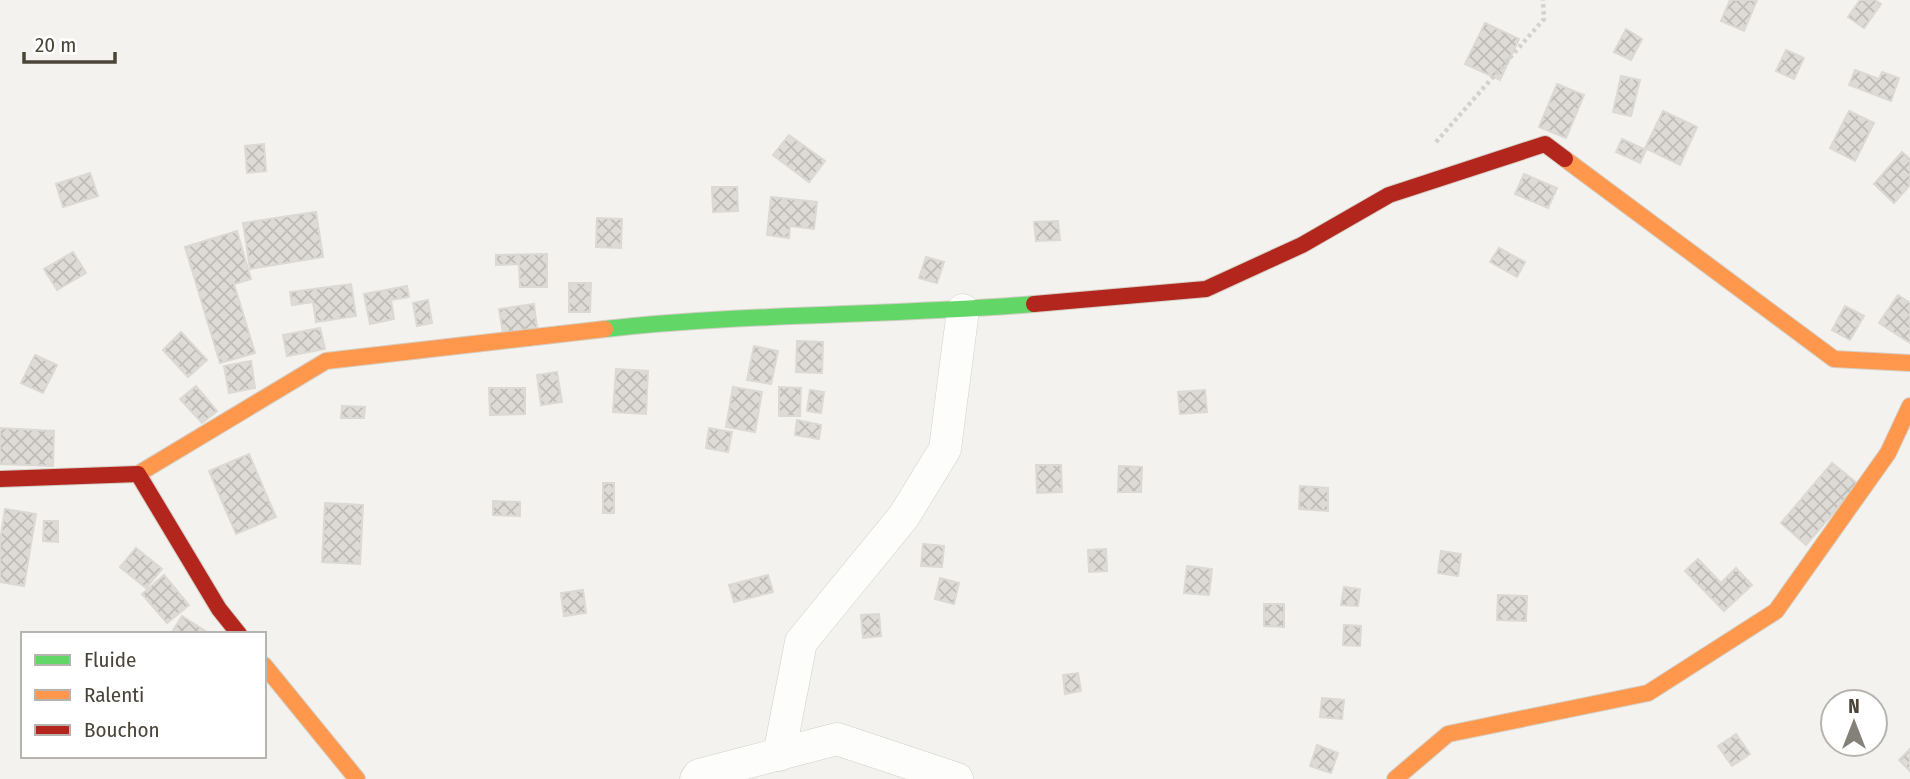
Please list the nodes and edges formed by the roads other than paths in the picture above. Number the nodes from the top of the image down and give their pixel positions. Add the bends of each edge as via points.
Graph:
1 (963, 310) junction
2 (1910, 363) edge
3 (1910, 406) edge
4 (138, 474) junction
5 (0, 479) edge
6 (237, 632) edge
7 (266, 667) edge
8 (779, 755) junction
9 (357, 779) edge
10 (696, 779) edge
11 (957, 779) edge
12 (1395, 779) edge

1 - 2 street via 1206,289 1302,245 1389,195 1545,144 1833,359
1 - 4 street via 659,323 326,360
1 - 8 street via 945,449 904,516 802,642
3 - 12 street via 1888,453 1776,611 1648,693 1448,734
4 - 5 street
4 - 6 street
7 - 9 street
8 - 10 street
8 - 11 street via 837,739

